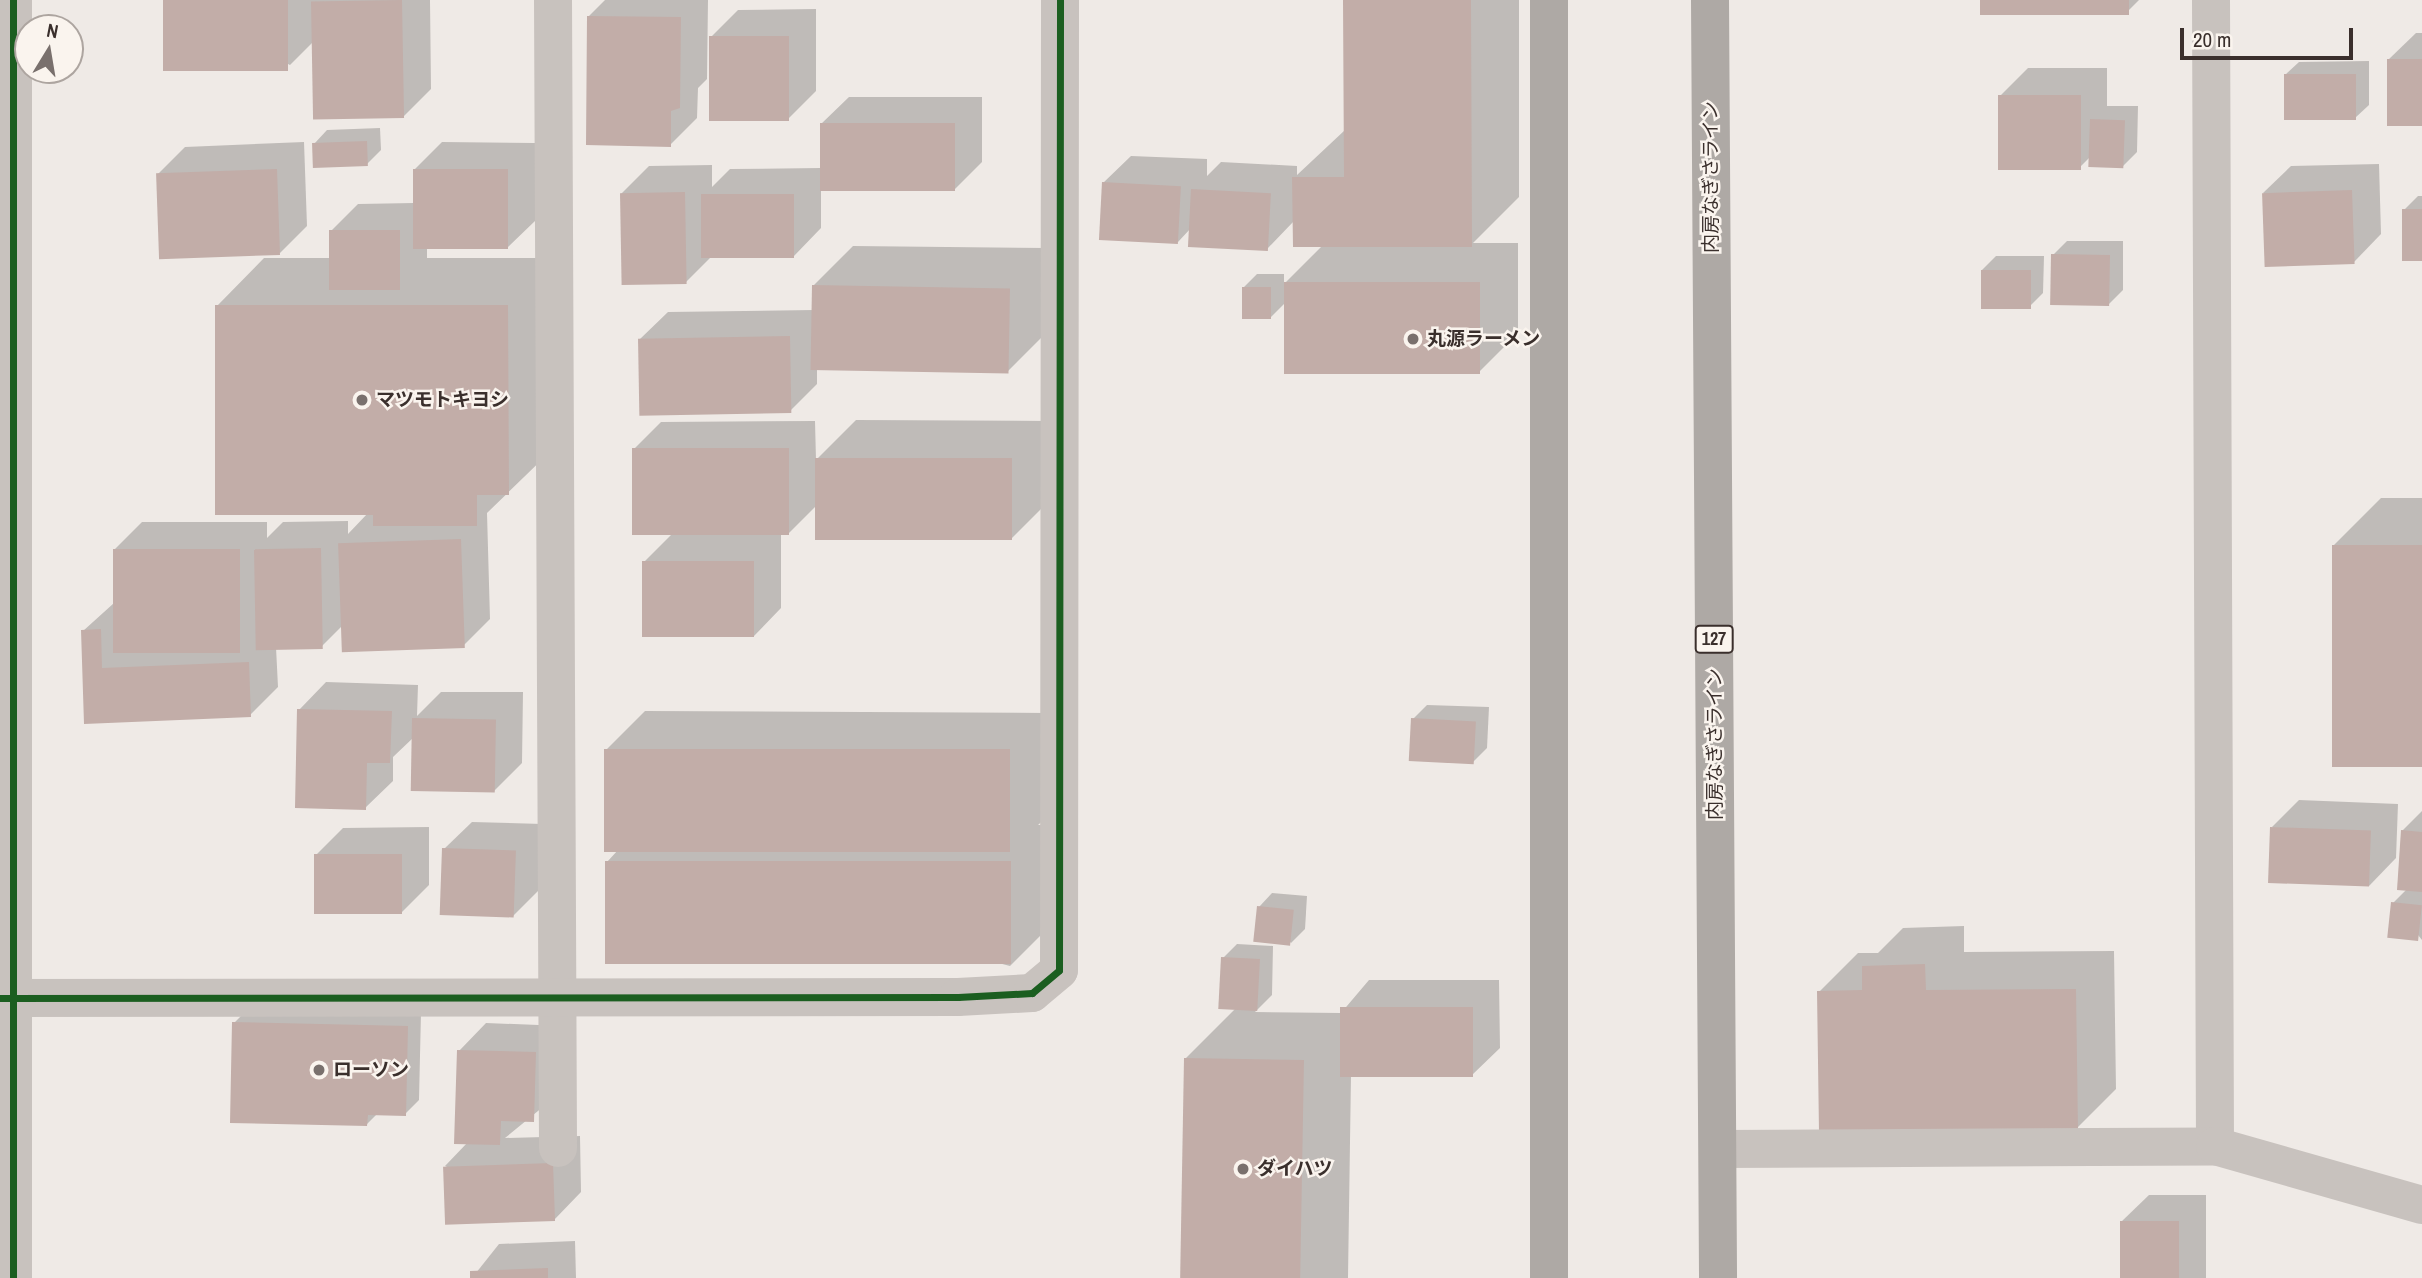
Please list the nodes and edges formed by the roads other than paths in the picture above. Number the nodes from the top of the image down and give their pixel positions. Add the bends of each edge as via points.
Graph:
1 (13, 0) edge
2 (553, 0) edge
3 (1059, 0) edge
4 (1549, 0) edge
5 (1710, 0) edge
6 (2211, 0) edge
7 (6, 185) edge
8 (6, 487) edge
9 (556, 997) junction
10 (5, 998) edge
11 (2215, 1146) junction
12 (558, 1148) dead end
13 (1718, 1149) junction
14 (2422, 1205) edge
15 (13, 1278) edge
16 (1549, 1278) edge
17 (1718, 1278) edge

1 - 7 street
2 - 9 street
3 - 9 street via 1059,970 1032,993 958,997
4 - 16 highway
5 - 13 highway, 内房なぎさライン / 127
6 - 11 street
7 - 8 street
8 - 10 street
9 - 10 street
9 - 12 street
10 - 15 street
11 - 13 street
11 - 14 street
13 - 17 highway, 内房なぎさライン / 127

